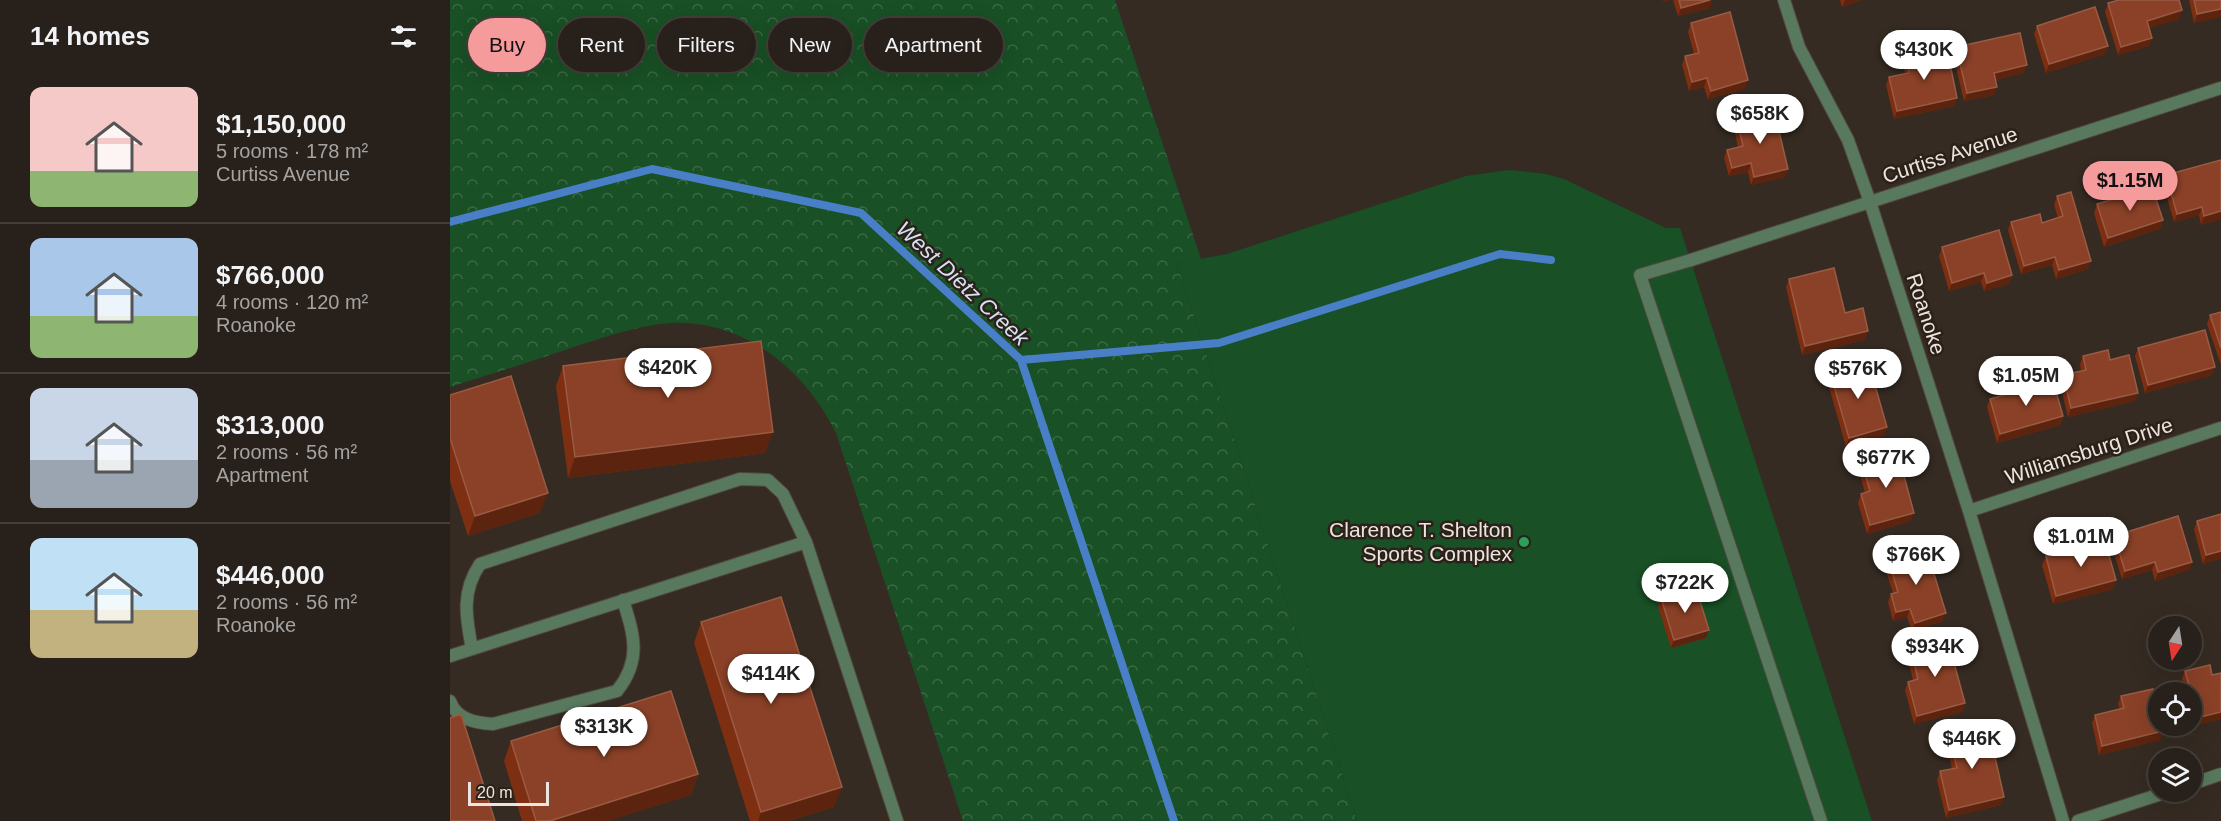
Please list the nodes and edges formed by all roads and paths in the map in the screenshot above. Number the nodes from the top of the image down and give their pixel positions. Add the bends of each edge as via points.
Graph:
1 (1784, 0) edge
2 (2221, 88) edge
3 (1870, 202) junction
4 (2221, 428) edge
5 (1969, 511) junction
6 (806, 542) junction
7 (623, 600) junction
8 (472, 649) junction
9 (450, 656) edge
10 (450, 701) edge
11 (2221, 774) edge
12 (2202, 781) edge
13 (2148, 798) edge
14 (897, 821) edge
15 (1821, 821) edge
16 (2063, 821) edge
17 (2078, 821) edge

1 - 3 street, Roanoke via 1799,47 1848,140
2 - 3 street, Curtiss Avenue
3 - 5 street, Roanoke
3 - 15 street, Curtiss Avenue via 1640,275
4 - 5 street, Williamsburg Drive
5 - 16 street, Roanoke
6 - 7 street
6 - 8 street via 783,494 768,480 758,477 729,482 480,564 465,596
6 - 14 street
7 - 8 street
7 - 10 street via 635,641 628,677 617,691 493,724 464,718 453,710
8 - 9 street
11 - 12 street
13 - 17 street

